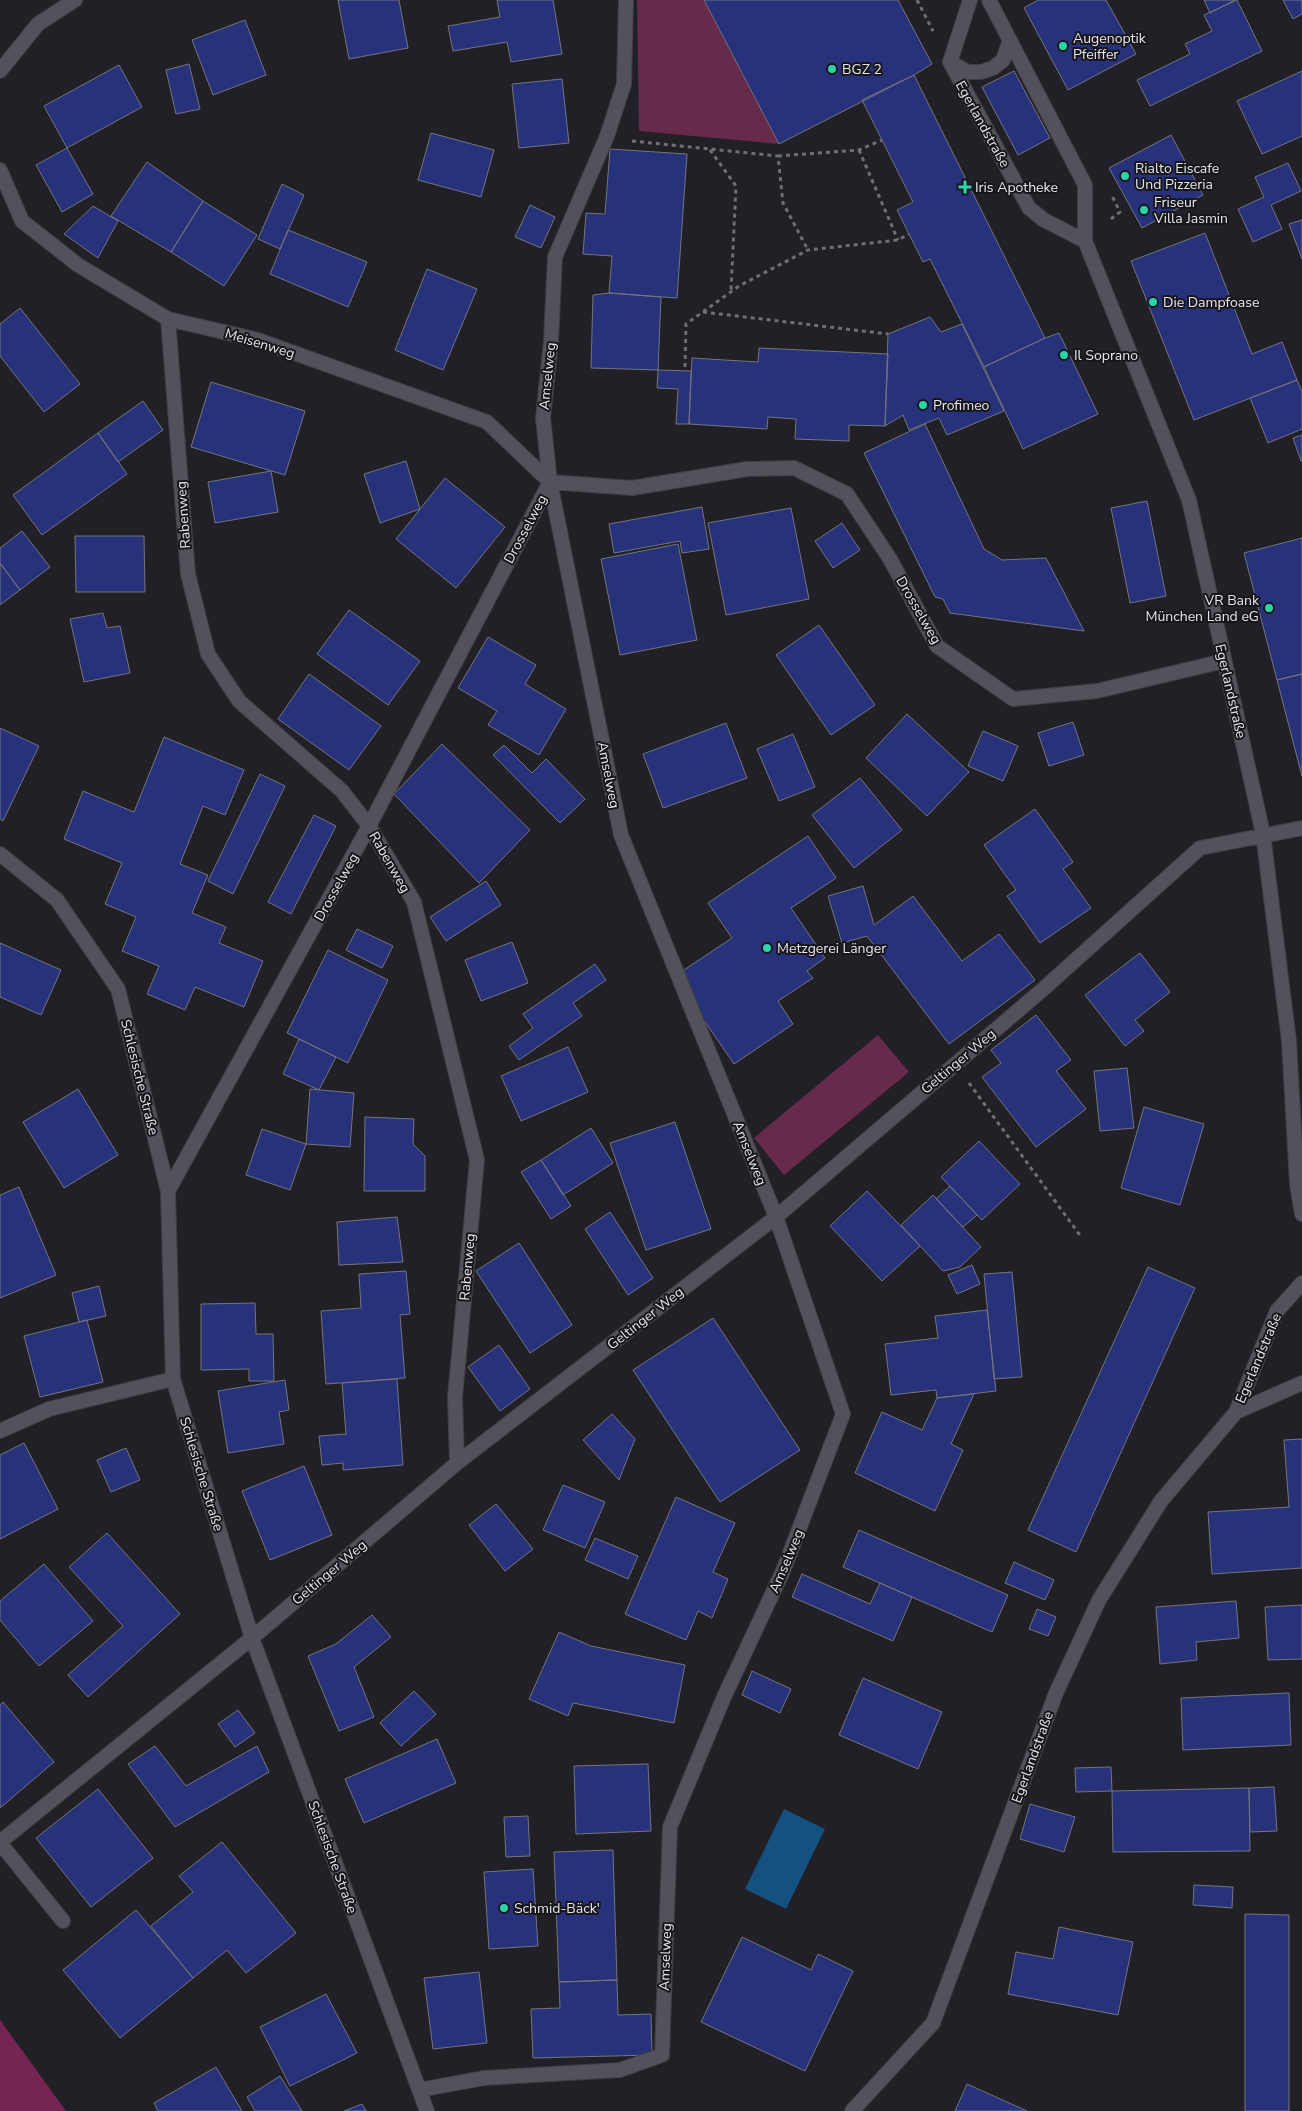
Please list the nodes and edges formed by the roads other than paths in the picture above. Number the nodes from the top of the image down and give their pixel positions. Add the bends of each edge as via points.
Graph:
1 (74, 0) edge
2 (626, 0) edge
3 (970, 0) edge
4 (989, 0) edge
5 (1010, 40) junction
6 (950, 62) junction
7 (0, 71) edge
8 (0, 170) edge
9 (1085, 241) junction
10 (168, 319) junction
11 (550, 482) junction
12 (1224, 661) junction
13 (369, 826) junction
14 (1302, 828) edge
15 (1263, 834) junction
16 (0, 854) edge
17 (1296, 1041) edge
18 (168, 1191) junction
19 (1302, 1214) edge
20 (776, 1217) junction
21 (1302, 1283) edge
22 (173, 1379) junction
23 (1302, 1383) edge
24 (1236, 1412) junction
25 (0, 1431) edge
26 (457, 1463) junction
27 (252, 1638) junction
28 (0, 1843) edge
29 (63, 1921) dead end
30 (419, 2090) junction
31 (428, 2111) edge
32 (852, 2111) edge

1 - 7 street via 38,24
2 - 11 street, Amselweg via 624,84 605,140 555,257 543,418
3 - 6 street
4 - 5 street, Egerlandstraße
5 - 6 street, Egerlandstraße via 1002,60 993,68 968,72
5 - 9 street, Egerlandstraße via 1086,185
6 - 9 street, Egerlandstraße via 1029,208 1044,220
8 - 10 street, Meisenweg via 22,221 78,265
9 - 12 street, Egerlandstraße via 1189,500
10 - 11 street, Meisenweg via 258,340 487,422
10 - 13 street, Rabenweg via 188,574 208,654 239,701 342,790
11 - 12 street, Drosselweg via 632,488 747,469 794,468 847,494 890,559 937,646 1013,699 1098,691
11 - 13 street, Drosselweg
11 - 20 street, Amselweg via 621,835
12 - 15 street, Egerlandstraße
13 - 18 street, Drosselweg
13 - 26 street, Rabenweg via 414,902 477,1160 455,1397
14 - 15 street, Geltinger Weg
15 - 17 street, Egerlandstraße
15 - 20 street, Geltinger Weg via 1200,848 1041,991
16 - 18 street, Schlesische Straße via 57,900 118,989
17 - 19 street, Egerlandstraße via 1297,1184
18 - 22 street, Schlesische Straße
20 - 26 street, Geltinger Weg
20 - 30 street, Amselweg via 843,1414 783,1571 724,1696 670,1827 662,2055 620,2070 484,2078
21 - 24 street, Egerlandstraße via 1277,1311
22 - 25 street via 49,1409
22 - 27 street, Schlesische Straße
23 - 24 street, Egerlandstraße
24 - 32 street, Egerlandstraße via 1161,1501 1099,1600 1056,1693 933,2023
26 - 27 street, Geltinger Weg
27 - 28 street, Geltinger Weg
27 - 30 street, Schlesische Straße
28 - 29 street
30 - 31 street, Schlesische Straße

